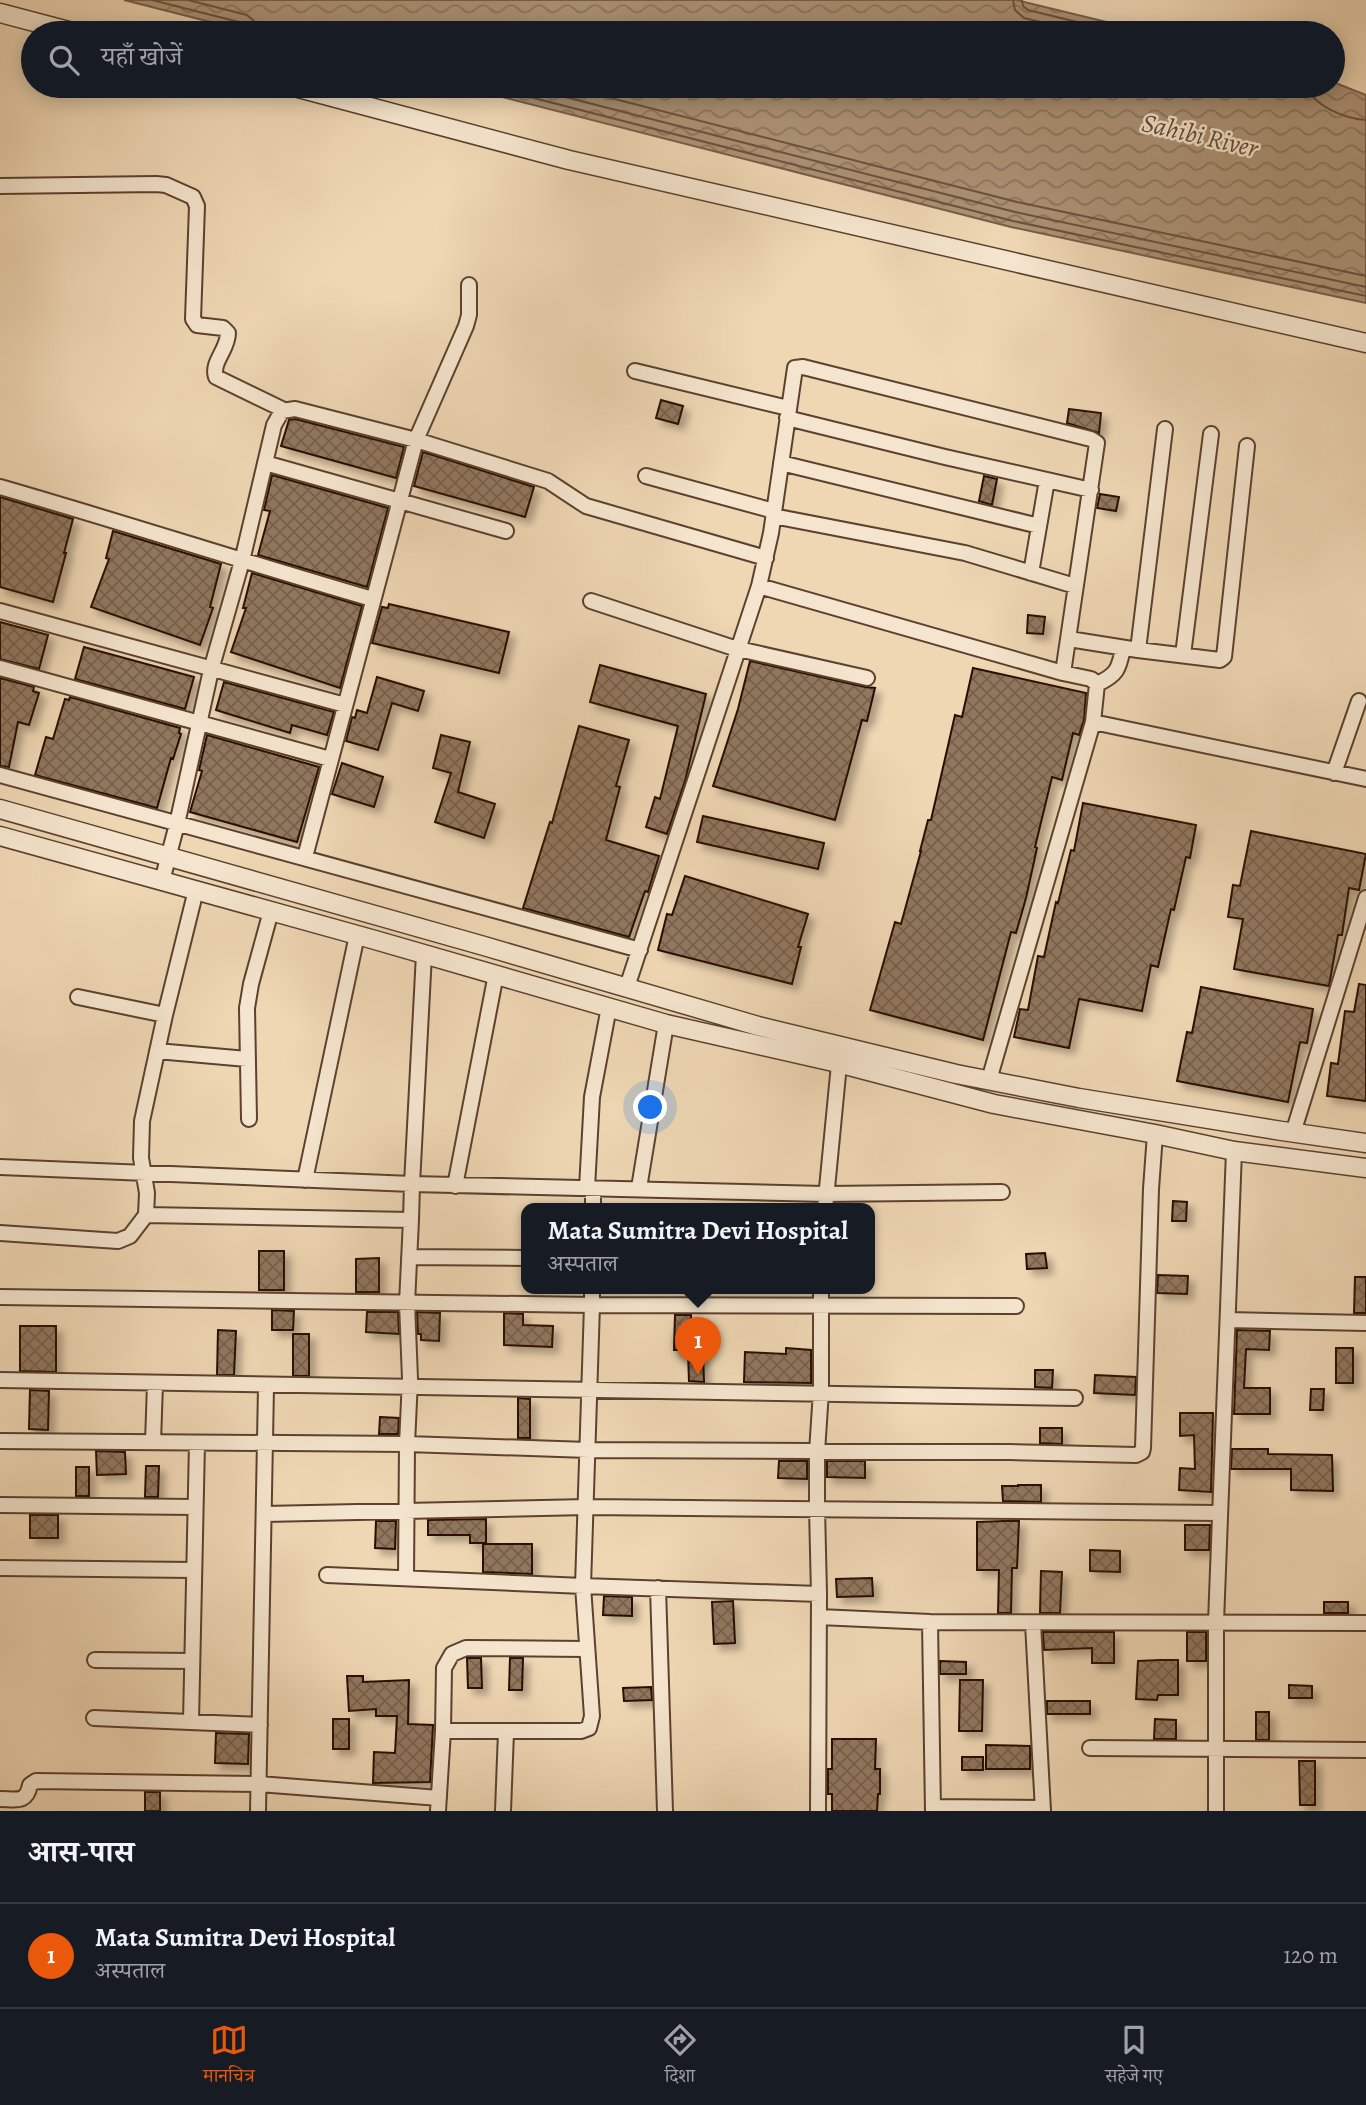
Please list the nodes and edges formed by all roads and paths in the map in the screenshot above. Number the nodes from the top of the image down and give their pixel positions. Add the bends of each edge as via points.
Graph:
1 (0, 13) edge
2 (30, 21) edge
3 (336, 98) edge
4 (0, 186) edge
5 (468, 285) dead end
6 (1366, 343) edge
7 (635, 371) dead end
8 (284, 410) junction
9 (788, 413) junction
10 (1165, 429) dead end
11 (1211, 434) dead end
12 (416, 440) junction
13 (1247, 446) dead end
14 (265, 463) junction
15 (781, 463) junction
16 (646, 475) dead end
17 (1047, 481) junction
18 (0, 487) edge
19 (1091, 490) junction
20 (399, 502) junction
21 (774, 514) junction
22 (1039, 526) junction
23 (506, 531) dead end
24 (765, 558) junction
25 (242, 561) junction
26 (1031, 573) junction
27 (759, 586) junction
28 (1075, 586) junction
29 (372, 600) junction
30 (591, 601) dead end
31 (0, 611) edge
32 (1069, 639) junction
33 (1123, 648) junction
34 (739, 649) junction
35 (1138, 650) junction
36 (1183, 655) junction
37 (0, 668) edge
38 (211, 670) junction
39 (1063, 673) junction
40 (867, 678) dead end
41 (1097, 684) junction
42 (1359, 701) dead end
43 (345, 705) junction
44 (1093, 722) junction
45 (199, 724) junction
46 (330, 759) junction
47 (1334, 773) junction
48 (0, 775) edge
49 (1366, 779) edge
50 (0, 809) edge
51 (177, 824) junction
52 (0, 836) edge
53 (305, 857) junction
54 (168, 858) junction
55 (162, 881) junction
56 (196, 890) junction
57 (1366, 898) edge
58 (271, 911) junction
59 (357, 935) junction
60 (640, 950) junction
61 (424, 954) junction
62 (496, 974) junction
63 (627, 988) junction
64 (78, 997) dead end
65 (609, 1007) junction
66 (165, 1015) junction
67 (666, 1024) junction
68 (157, 1051) junction
69 (840, 1054) junction
70 (247, 1059) junction
71 (989, 1080) junction
72 (249, 1119) dead end
73 (1155, 1133) junction
74 (1293, 1133) junction
75 (1366, 1143) edge
76 (1234, 1151) junction
77 (0, 1167) edge
78 (1366, 1168) edge
79 (143, 1174) junction
80 (305, 1180) junction
81 (412, 1184) junction
82 (454, 1186) junction
83 (590, 1188) junction
84 (639, 1188) junction
85 (1002, 1192) dead end
86 (825, 1201) edge
87 (592, 1203) edge
88 (146, 1215) junction
89 (411, 1220) junction
90 (0, 1233) edge
91 (410, 1258) junction
92 (521, 1258) edge
93 (592, 1294) edge
94 (821, 1294) edge
95 (0, 1297) edge
96 (407, 1303) junction
97 (592, 1305) junction
98 (1016, 1306) dead end
99 (820, 1307) junction
100 (1228, 1320) junction
101 (1366, 1323) edge
102 (0, 1380) edge
103 (155, 1384) junction
104 (266, 1387) junction
105 (409, 1388) junction
106 (589, 1390) junction
107 (821, 1391) junction
108 (1075, 1398) dead end
109 (0, 1441) edge
110 (153, 1442) junction
111 (197, 1443) junction
112 (265, 1443) junction
113 (407, 1444) junction
114 (588, 1450) junction
115 (817, 1452) junction
116 (0, 1505) edge
117 (195, 1507) junction
118 (587, 1507) junction
119 (817, 1508) junction
120 (407, 1511) junction
121 (1220, 1513) junction
122 (264, 1514) junction
123 (0, 1569) edge
124 (194, 1570) junction
125 (327, 1575) dead end
126 (407, 1577) junction
127 (583, 1586) junction
128 (658, 1588) junction
129 (819, 1594) junction
130 (819, 1617) junction
131 (930, 1622) junction
132 (1216, 1622) junction
133 (1366, 1622) edge
134 (1033, 1623) junction
135 (586, 1649) junction
136 (95, 1660) dead end
137 (192, 1661) junction
138 (94, 1718) dead end
139 (191, 1722) junction
140 (260, 1725) junction
141 (443, 1731) junction
142 (506, 1732) junction
143 (1090, 1748) dead end
144 (1216, 1748) junction
145 (1366, 1750) edge
146 (259, 1784) junction
147 (0, 1799) edge
148 (438, 1804) edge
149 (933, 1809) edge
150 (1043, 1810) edge
151 (258, 1811) edge
152 (503, 1811) edge
153 (665, 1811) edge
154 (818, 1811) edge
155 (1216, 1811) edge

1 - 2 street
3 - 6 street via 569,160
4 - 8 street via 156,184 193,197 197,205 193,319 197,325 223,328 228,333 228,344 214,373
5 - 12 street via 467,326
7 - 9 street
8 - 12 street
8 - 14 street via 274,425
9 - 15 street
9 - 17 street
9 - 19 street via 794,370 803,367 1094,440
10 - 35 street
11 - 36 street
12 - 20 street
12 - 24 street via 548,481 586,506
13 - 36 street via 1224,657
14 - 20 street
14 - 25 street
15 - 21 street
15 - 22 street
16 - 21 street
17 - 19 street
17 - 22 street
18 - 25 street
19 - 28 street
20 - 23 street
20 - 29 street
21 - 24 street
21 - 26 street via 965,553
22 - 26 street
24 - 27 street
25 - 29 street
25 - 38 street
26 - 28 street
27 - 34 street
27 - 39 street
28 - 32 street
29 - 43 street
30 - 34 street
31 - 38 street
32 - 33 street
32 - 39 street
33 - 35 street
33 - 41 street via 1115,674
34 - 40 street
34 - 60 street
35 - 36 street
37 - 45 street
38 - 43 street
38 - 45 street
39 - 41 street
41 - 44 street
42 - 47 street
43 - 46 street
44 - 47 street
44 - 71 street
45 - 46 street
45 - 51 street
46 - 53 street
47 - 49 street
48 - 51 street
50 - 54 street
51 - 53 street
51 - 54 street
52 - 55 street
53 - 60 street
54 - 55 street
54 - 63 street
55 - 56 street
56 - 58 street
56 - 66 street
57 - 74 street
58 - 59 street
58 - 70 street via 249,994
59 - 61 street
59 - 80 street
60 - 63 street
61 - 62 street
61 - 81 street
62 - 65 street
62 - 82 street
63 - 69 street
64 - 66 street
65 - 67 street
65 - 83 street via 593,1088
66 - 68 street
67 - 69 street
67 - 84 street
68 - 70 street
68 - 79 street via 142,1121
69 - 71 street
69 - 73 street via 994,1104
69 - 86 street
70 - 72 street
71 - 74 street
73 - 76 street
73 - 115 street via 1142,1452
74 - 75 street
76 - 78 street
76 - 100 street
77 - 79 street
79 - 80 street
79 - 88 street
80 - 81 street
81 - 82 street
81 - 89 street
82 - 83 street
83 - 84 street
83 - 87 street
84 - 86 street
85 - 86 street
88 - 89 street
88 - 90 street via 130,1236 118,1241
89 - 91 street
91 - 92 street
91 - 96 street
93 - 97 street
94 - 99 street
95 - 96 street
96 - 97 street
96 - 105 street
97 - 99 street
97 - 106 street
98 - 99 street
99 - 107 street
100 - 101 street
100 - 121 street
102 - 103 street
103 - 104 street
103 - 110 street
104 - 105 street
104 - 112 street
105 - 106 street
105 - 113 street
106 - 107 street
106 - 114 street
107 - 108 street
107 - 115 street
109 - 110 street
110 - 111 street
111 - 112 street
111 - 117 street
112 - 113 street
112 - 122 street
113 - 114 street
113 - 120 street
114 - 115 street
114 - 118 street
115 - 119 street
116 - 117 street
117 - 124 street
118 - 119 street
118 - 120 street
118 - 127 street
119 - 121 street
119 - 129 street
120 - 122 street
120 - 126 street
121 - 132 street
122 - 140 street
123 - 124 street
124 - 137 street
125 - 126 street
126 - 127 street
127 - 128 street
127 - 135 street
128 - 129 street
128 - 153 street
129 - 130 street
130 - 131 street
130 - 154 street
131 - 134 street
131 - 149 street
132 - 133 street
132 - 134 street
132 - 144 street
134 - 150 street
135 - 141 street via 456,1651 444,1668
135 - 142 street via 589,1728
136 - 137 street
137 - 139 street
138 - 139 street
139 - 140 street
140 - 146 street
141 - 142 street
141 - 148 street
142 - 152 street
143 - 144 street
144 - 145 street
144 - 155 street
146 - 147 street via 36,1781 24,1798
146 - 148 street
146 - 151 street
149 - 150 street

